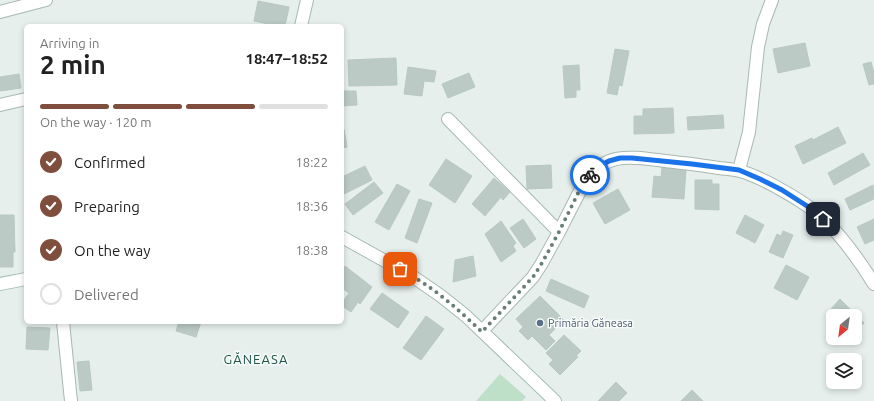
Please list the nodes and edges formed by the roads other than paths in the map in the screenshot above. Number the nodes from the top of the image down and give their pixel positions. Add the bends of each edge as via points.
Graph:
1 (46, 0) edge
2 (307, 0) edge
3 (772, 0) edge
4 (0, 12) edge
5 (301, 24) edge
6 (24, 99) edge
7 (0, 105) edge
8 (448, 119) dead end
9 (739, 170) junction
10 (559, 232) junction
11 (344, 238) edge
12 (24, 279) edge
13 (0, 284) edge
14 (874, 284) edge
15 (63, 324) edge
16 (482, 332) junction
17 (71, 401) edge
18 (555, 401) edge

1 - 4 street
2 - 5 street
3 - 9 street via 758,47 749,132
6 - 7 street
8 - 10 street
9 - 10 street via 632,158 609,161 598,167 584,181
9 - 14 street via 782,190 823,219 838,234
10 - 16 street via 533,277
11 - 16 street via 431,289 452,304
12 - 13 street
15 - 17 street
16 - 18 street

